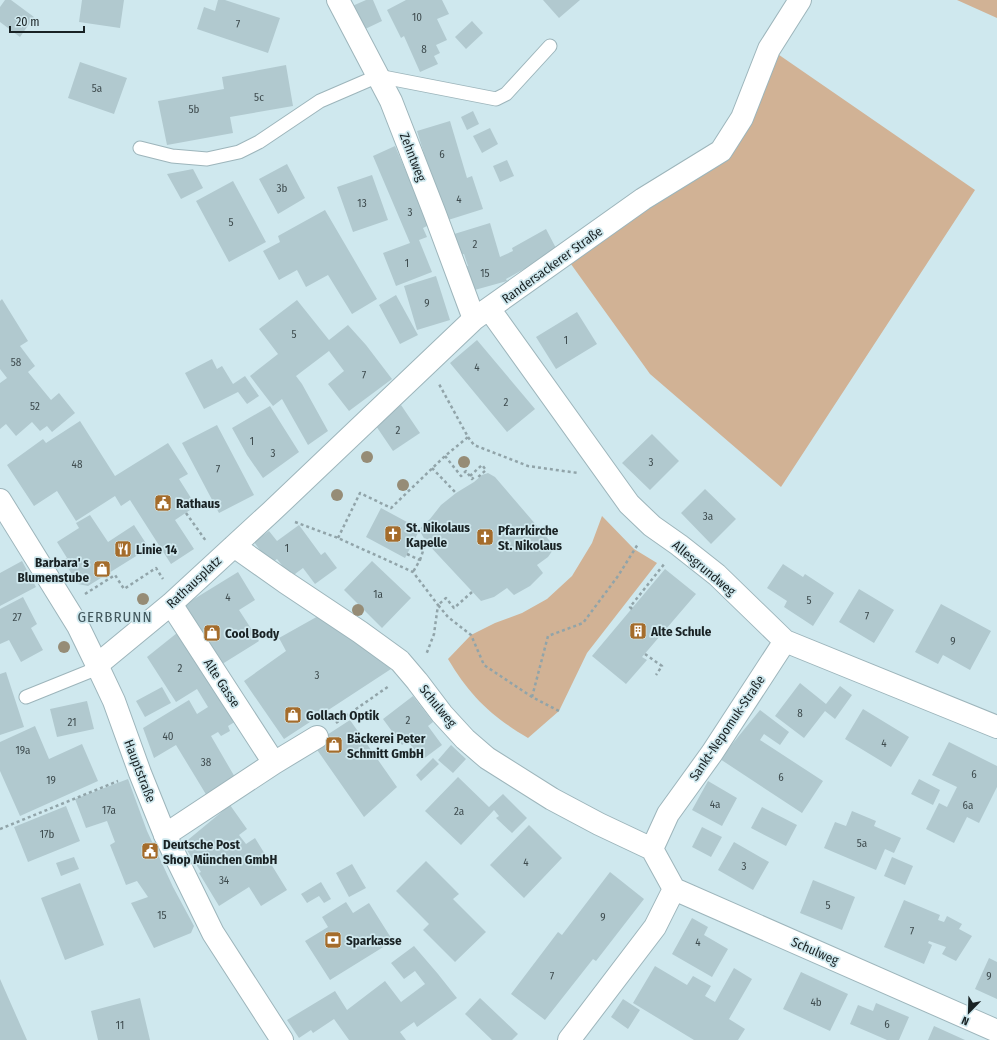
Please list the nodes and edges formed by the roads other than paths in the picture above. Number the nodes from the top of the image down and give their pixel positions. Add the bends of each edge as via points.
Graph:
1 (338, 0) edge
2 (800, 0) edge
3 (550, 46) dead end
4 (378, 76) junction
5 (140, 148) dead end
6 (482, 314) junction
7 (0, 500) edge
8 (271, 512) joint
9 (226, 552) junction
10 (174, 602) junction
11 (785, 641) junction
12 (97, 665) junction
13 (26, 697) dead end
14 (997, 727) edge
15 (317, 737) road end
16 (274, 763) junction
17 (165, 835) junction
18 (652, 849) junction
19 (674, 889) junction
20 (997, 1031) edge
21 (282, 1040) edge
22 (569, 1040) edge

1 - 4 street, Zehntweg
2 - 6 street, Randersackerer Straße via 769,49 742,118 722,151 643,199
3 - 4 lane via 506,94 496,98
4 - 5 lane via 320,101 259,142 239,152 207,159 172,156
4 - 6 street, Zehntweg via 391,101 435,214
6 - 8 street, Randersackerer Straße
6 - 11 street, Allesgrundweg via 629,504 652,526 716,575
7 - 12 street, Hauptstraße via 74,619
8 - 9 street, Rathausplatz
9 - 10 street, Rathausplatz
9 - 18 street, Schulweg via 394,656 417,680 442,714 487,758 552,800
10 - 12 street, Rathausplatz
10 - 16 street, Alte Gasse
11 - 14 street, Allesgrundweg
11 - 18 street, Sankt-Nepomuk-Straße via 712,753 668,814
12 - 13 lane via 88,672
12 - 17 street, Hauptstraße via 114,701
15 - 16 street
16 - 17 street
17 - 21 street, Hauptstraße via 213,933
18 - 19 street
19 - 20 street, Schulweg
19 - 22 street via 655,927

